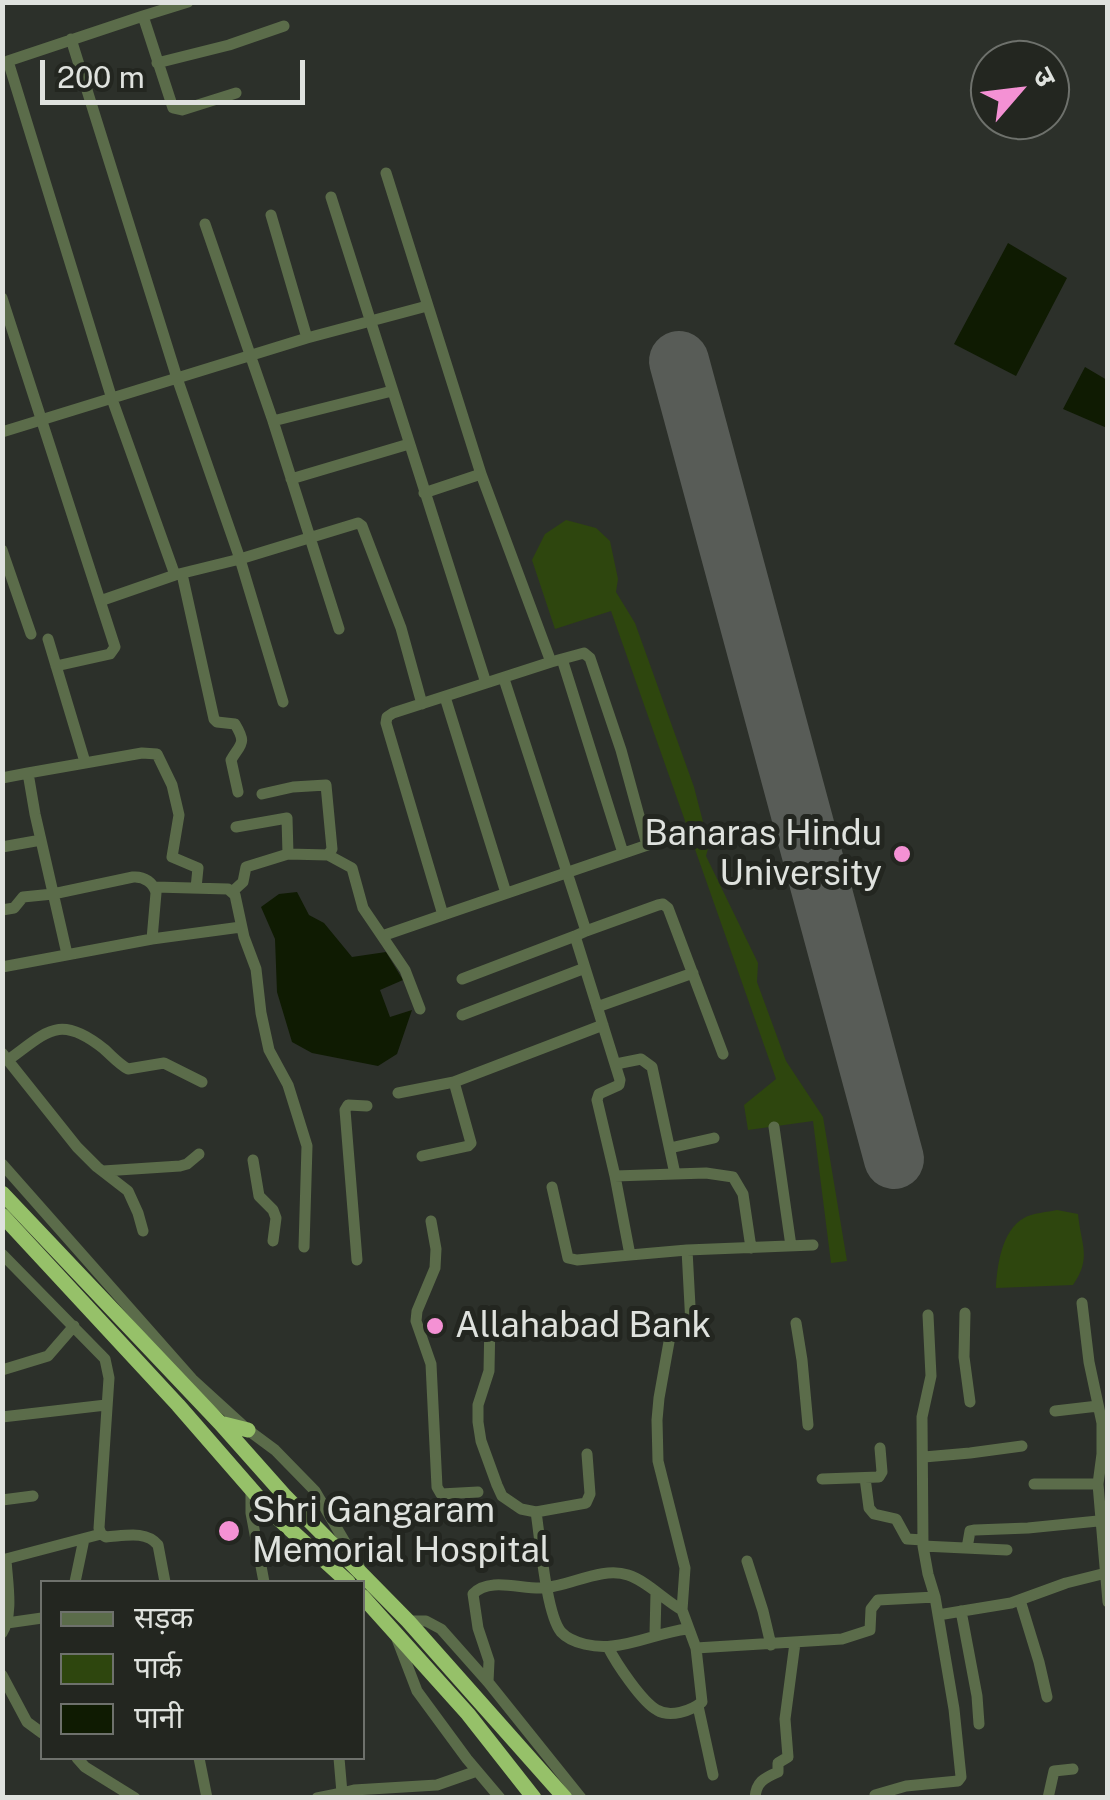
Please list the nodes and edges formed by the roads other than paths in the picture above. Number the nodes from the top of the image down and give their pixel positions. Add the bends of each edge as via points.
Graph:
1 (188, 2) edge
2 (143, 16) junction
3 (284, 26) dead end
4 (71, 38) junction
5 (5, 62) edge
6 (158, 62) junction
7 (236, 93) dead end
8 (386, 174) dead end
9 (331, 197) dead end
10 (272, 215) dead end
11 (205, 224) dead end
12 (2, 298) edge
13 (427, 306) junction
14 (371, 321) junction
15 (307, 338) junction
16 (249, 356) junction
17 (177, 378) junction
18 (392, 391) junction
19 (112, 399) junction
20 (42, 419) junction
21 (273, 421) junction
22 (2, 432) edge
23 (409, 444) junction
24 (481, 474) junction
25 (291, 479) junction
26 (424, 492) junction
27 (310, 537) junction
28 (2, 550) edge
29 (240, 560) junction
30 (178, 574) junction
31 (100, 601) junction
32 (339, 629) dead end
33 (31, 634) dead end
34 (48, 639) dead end
35 (557, 661) junction
36 (56, 666) junction
37 (504, 679) junction
38 (486, 683) junction
39 (444, 697) junction
40 (284, 702) dead end
41 (422, 704) junction
42 (84, 762) junction
43 (28, 773) junction
44 (2, 778) edge
45 (238, 792) dead end
46 (262, 794) dead end
47 (236, 827) dead end
48 (665, 839) dead end
49 (42, 840) junction
50 (647, 845) junction
51 (2, 847) edge
52 (623, 853) junction
53 (288, 854) junction
54 (328, 855) junction
55 (567, 871) junction
56 (154, 887) junction
57 (196, 888) junction
58 (233, 891) junction
59 (506, 893) junction
60 (53, 894) junction
61 (2, 910) edge
62 (443, 915) junction
63 (242, 927) junction
64 (581, 934) junction
65 (382, 936) junction
66 (152, 939) junction
67 (67, 954) junction
68 (2, 966) edge
69 (585, 968) junction
70 (693, 974) junction
71 (462, 980) dead end
72 (597, 1006) junction
73 (420, 1009) dead end
74 (462, 1015) dead end
75 (603, 1025) junction
76 (723, 1054) dead end
77 (5, 1056) edge
78 (616, 1064) junction
79 (202, 1082) dead end
80 (454, 1082) junction
81 (398, 1093) dead end
82 (367, 1106) dead end
83 (774, 1127) dead end
84 (714, 1138) dead end
85 (670, 1148) junction
86 (199, 1154) dead end
87 (422, 1156) dead end
88 (253, 1160) dead end
89 (2, 1164) edge
90 (103, 1172) junction
91 (675, 1174) junction
92 (616, 1176) junction
93 (552, 1187) dead end
94 (2, 1193) edge
95 (2, 1215) edge
96 (431, 1221) dead end
97 (143, 1232) dead end
98 (273, 1241) dead end
99 (813, 1245) dead end
100 (791, 1246) junction
101 (304, 1247) dead end
102 (751, 1248) junction
103 (687, 1250) junction
104 (2, 1254) edge
105 (630, 1255) junction
106 (357, 1260) dead end
107 (7, 1266) edge
108 (1082, 1303) dead end
109 (965, 1312) dead end
110 (928, 1315) dead end
111 (490, 1319) dead end
112 (796, 1323) dead end
113 (672, 1325) dead end
114 (691, 1325) dead end
115 (74, 1326) junction
116 (2, 1370) edge
117 (970, 1402) dead end
118 (106, 1405) junction
119 (1098, 1406) junction
120 (1055, 1411) dead end
121 (2, 1417) edge
122 (220, 1423) junction
123 (808, 1426) dead end
124 (248, 1430) junction
125 (1022, 1446) dead end
126 (880, 1448) dead end
127 (588, 1454) dead end
128 (1105, 1454) edge
129 (924, 1457) junction
130 (865, 1478) junction
131 (822, 1479) dead end
132 (1034, 1484) dead end
133 (1098, 1484) junction
134 (250, 1486) junction
135 (478, 1492) dead end
136 (33, 1496) dead end
137 (2, 1500) edge
138 (536, 1512) junction
139 (1105, 1520) edge
140 (101, 1534) junction
141 (84, 1539) junction
142 (923, 1543) junction
143 (968, 1548) junction
144 (1007, 1550) dead end
145 (4, 1559) edge
146 (746, 1560) dead end
147 (362, 1573) junction
148 (1106, 1573) edge
149 (75, 1580) edge
150 (166, 1580) edge
151 (264, 1580) edge
152 (346, 1580) edge
153 (1107, 1581) edge
154 (548, 1588) junction
155 (656, 1593) junction
156 (935, 1596) junction
157 (365, 1598) edge
158 (1020, 1600) junction
159 (1108, 1602) edge
160 (682, 1610) junction
161 (960, 1612) junction
162 (938, 1615) junction
163 (40, 1619) edge
164 (400, 1625) junction
165 (5, 1628) edge
166 (687, 1628) junction
167 (655, 1634) junction
168 (795, 1643) junction
169 (771, 1645) junction
170 (608, 1647) junction
171 (696, 1648) junction
172 (2, 1675) edge
173 (488, 1682) junction
174 (7, 1692) edge
175 (1046, 1697) dead end
176 (698, 1706) junction
177 (980, 1724) dead end
178 (40, 1732) edge
179 (79, 1760) edge
180 (199, 1760) edge
181 (339, 1760) edge
182 (1073, 1768) dead end
183 (477, 1771) junction
184 (712, 1776) dead end
185 (420, 1792) edge
186 (339, 1795) edge
187 (875, 1795) dead end
188 (135, 1798) edge
189 (207, 1798) edge
190 (316, 1798) edge
191 (500, 1798) edge
192 (534, 1798) edge
193 (565, 1798) edge
194 (580, 1798) edge
195 (755, 1798) edge
196 (1048, 1798) edge

1 - 2 street
2 - 4 street
2 - 6 street
3 - 6 street
4 - 5 street
4 - 17 street
5 - 19 street
6 - 7 street via 177,110
8 - 13 street
9 - 14 street
10 - 15 street
11 - 16 street
12 - 20 street
13 - 14 street
13 - 24 street
14 - 15 street
14 - 18 street
15 - 16 street
16 - 17 street
16 - 21 street
17 - 19 street
17 - 29 street
18 - 21 street
18 - 23 street
19 - 20 street
19 - 30 street
20 - 22 street
20 - 31 street
21 - 25 street
23 - 25 street
23 - 26 street
24 - 26 street
24 - 35 street
25 - 27 street
26 - 38 street
27 - 29 street
27 - 32 street
27 - 41 street via 362,526
28 - 33 street
29 - 30 street
29 - 40 street
30 - 31 street
30 - 45 street via 214,719 235,724 242,741 231,760
31 - 36 street via 114,651
34 - 36 street
35 - 37 street
35 - 50 street via 584,653 590,658
35 - 52 street
36 - 42 street
37 - 38 street
37 - 55 street
38 - 39 street
39 - 41 street
39 - 59 street
41 - 62 street via 393,713 386,723
42 - 43 street
42 - 57 street via 157,754 179,815 172,858 198,868
43 - 44 street
43 - 49 street
46 - 54 street via 326,785
47 - 53 street via 286,818
48 - 50 street
49 - 51 street
49 - 60 street
50 - 52 street
52 - 55 street
53 - 54 street
53 - 58 street via 246,867
54 - 65 street via 352,868 362,908
55 - 59 street
55 - 64 street
56 - 57 street
56 - 60 street via 138,877
56 - 66 street
57 - 58 street
58 - 63 street
59 - 62 street
60 - 61 street via 23,897
60 - 67 street
62 - 65 street
63 - 66 street
63 - 101 street via 270,1050 307,1146
64 - 69 street
64 - 70 street via 664,904
64 - 71 street
65 - 73 street
66 - 67 street
67 - 68 street
69 - 72 street
69 - 74 street
70 - 72 street
70 - 76 street
72 - 75 street
75 - 78 street
75 - 80 street
77 - 79 street via 48,1032 72,1029 128,1069 164,1063
77 - 90 street
78 - 85 street via 641,1059 652,1066
78 - 92 street via 618,1085 597,1100
80 - 81 street
80 - 87 street via 471,1143
82 - 106 street via 345,1110
83 - 100 street
84 - 85 street
85 - 91 street
86 - 90 street via 180,1166
88 - 98 street via 259,1196 276,1218
89 - 124 street via 192,1379
90 - 97 street via 128,1191
91 - 92 street
91 - 102 street via 733,1177 744,1194
92 - 105 street
93 - 105 street via 568,1258
94 - 122 highway
95 - 134 highway
96 - 135 street via 435,1268 416,1321 431,1364 437,1487 441,1494
99 - 100 street
100 - 102 street
102 - 103 street
103 - 105 street
103 - 114 street
104 - 107 street
107 - 115 street
108 - 119 street
109 - 117 street
110 - 129 street
111 - 138 street via 489,1371 478,1406 482,1442 502,1496
112 - 123 street
113 - 160 street via 657,1420 658,1460 685,1568
115 - 116 street via 48,1356
115 - 118 street via 105,1359
118 - 121 street
118 - 140 street
119 - 120 street
119 - 128 street
122 - 124 highway
122 - 147 highway
124 - 147 street via 315,1491
125 - 129 street
126 - 130 street via 882,1476
127 - 138 street via 590,1500
128 - 133 street
129 - 142 street
130 - 131 street
130 - 142 street via 874,1514 896,1520 906,1539
132 - 133 street
133 - 139 street
134 - 151 street
134 - 152 highway
136 - 137 street
138 - 154 street
139 - 143 street via 970,1531
139 - 148 street
140 - 141 street
140 - 150 street via 150,1536
141 - 145 street
141 - 149 street
142 - 143 street
142 - 156 street
143 - 144 street
145 - 165 street
146 - 169 street
147 - 164 highway
148 - 153 street
148 - 158 street
153 - 159 street
154 - 155 street via 623,1574
154 - 170 street via 560,1632
154 - 173 street via 503,1585 473,1594
155 - 160 street
155 - 167 street
156 - 162 street
156 - 168 street via 881,1599 871,1608 867,1633
157 - 164 highway
158 - 161 street
158 - 175 street
160 - 166 street
161 - 162 street
161 - 177 street
162 - 187 street via 961,1777
163 - 165 street
164 - 173 street via 434,1624
164 - 183 street via 416,1691
164 - 192 highway
164 - 193 highway
166 - 167 street
166 - 171 street
167 - 170 street
168 - 169 street
168 - 195 street via 788,1757 778,1772 762,1778
169 - 171 street
170 - 176 street via 655,1710 669,1714
171 - 176 street via 703,1697
172 - 174 street
173 - 194 street
174 - 178 street
176 - 184 street
179 - 188 street
180 - 189 street
181 - 186 street
182 - 196 street via 1054,1771
183 - 185 street
183 - 191 street
185 - 186 street
186 - 190 street

